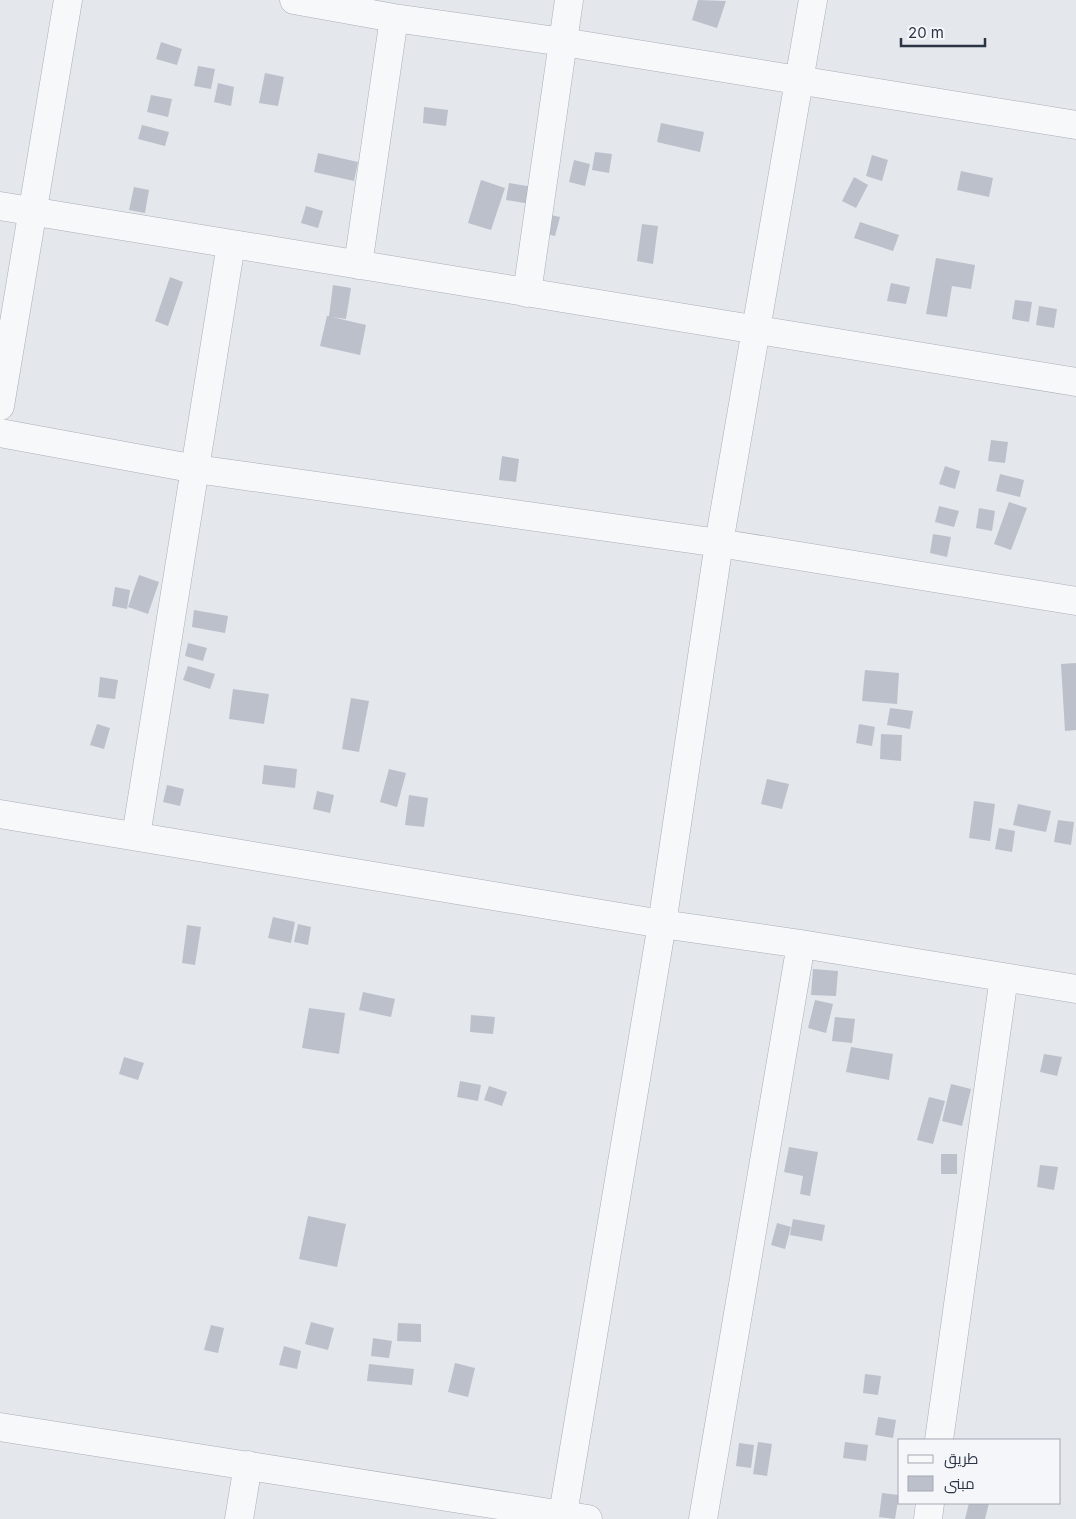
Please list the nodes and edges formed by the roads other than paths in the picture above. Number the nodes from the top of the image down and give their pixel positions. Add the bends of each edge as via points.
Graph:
1 (68, 0) edge
2 (294, 0) edge
3 (569, 0) edge
4 (813, 0) edge
5 (394, 18) junction
6 (563, 42) junction
7 (798, 81) junction
8 (1076, 125) edge
9 (0, 206) edge
10 (33, 212) junction
11 (231, 244) junction
12 (358, 265) junction
13 (528, 292) junction
14 (756, 330) junction
15 (1076, 382) edge
16 (0, 406) edge
17 (0, 433) edge
18 (196, 469) junction
19 (719, 543) junction
20 (1076, 601) edge
21 (0, 814) edge
22 (136, 836) junction
23 (662, 924) junction
24 (801, 944) junction
25 (1004, 977) junction
26 (1076, 989) edge
27 (0, 1427) edge
28 (939, 1439) edge
29 (248, 1465) junction
30 (930, 1504) edge
31 (576, 1517) edge
32 (239, 1519) edge
33 (703, 1519) edge
34 (928, 1519) edge

1 - 10 street
2 - 5 street
3 - 6 street
4 - 7 street
5 - 6 street
5 - 12 street
6 - 7 street
6 - 13 street
7 - 8 street
7 - 14 street
9 - 10 street
10 - 11 street
10 - 16 street
11 - 12 street
11 - 18 street
12 - 13 street
13 - 14 street
14 - 15 street
14 - 19 street
17 - 18 street
18 - 19 street
18 - 22 street
19 - 20 street
19 - 23 street
21 - 22 street
22 - 23 street
23 - 24 street
23 - 31 street
24 - 25 street
24 - 33 street
25 - 26 street
25 - 28 street
27 - 29 street
29 - 31 street
29 - 32 street
30 - 34 street

